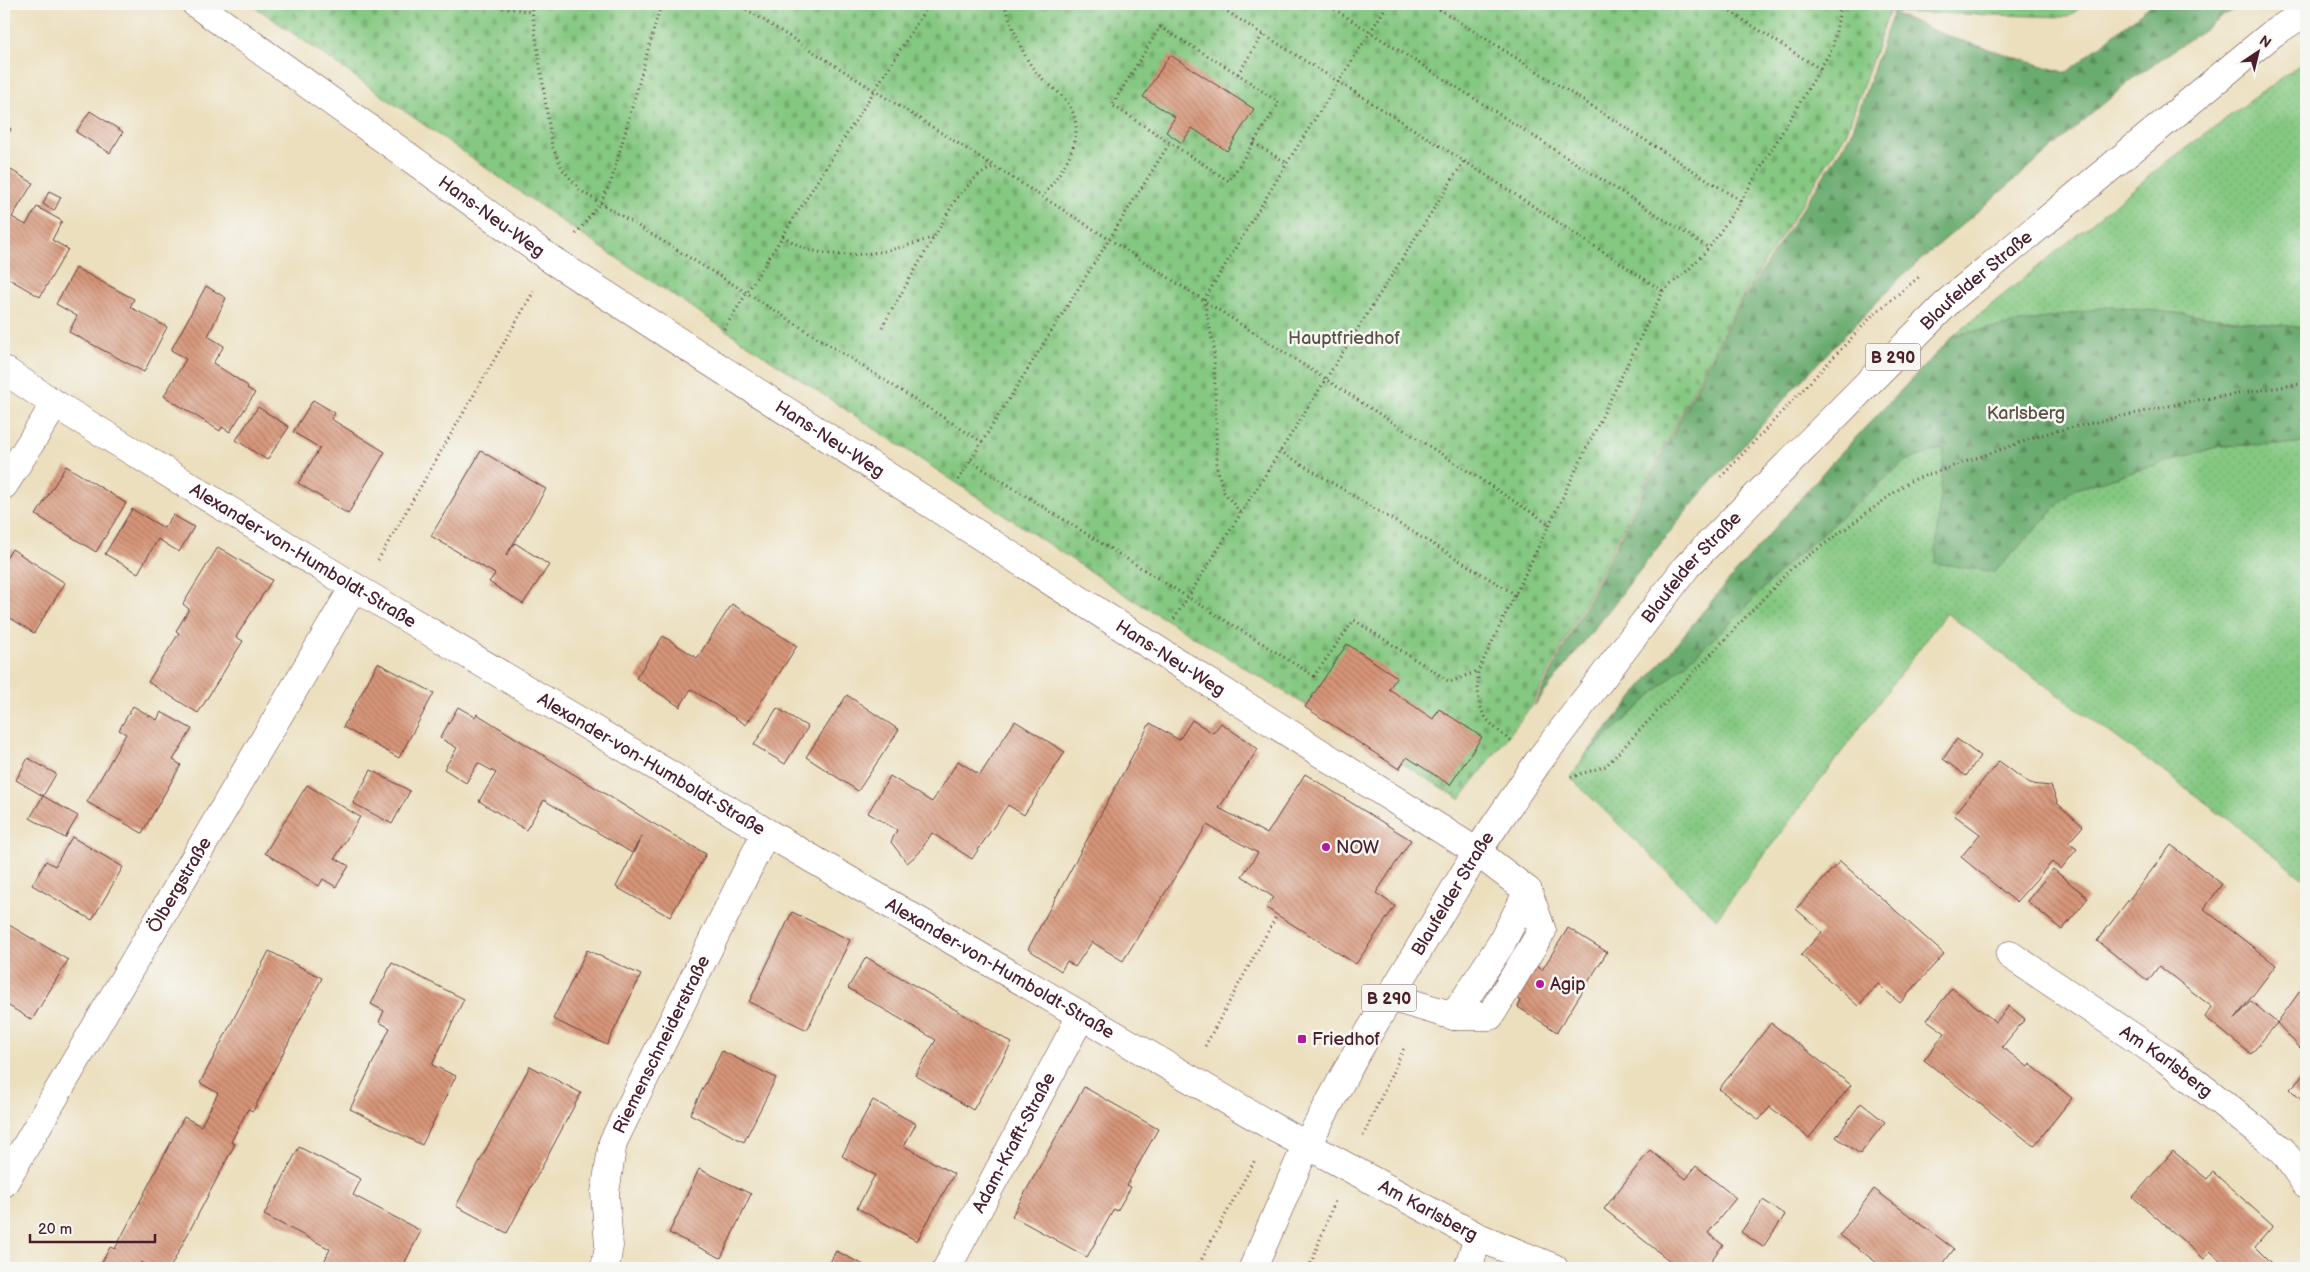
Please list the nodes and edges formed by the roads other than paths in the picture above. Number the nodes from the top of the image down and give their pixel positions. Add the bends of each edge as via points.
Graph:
1 (196, 4) edge
2 (2306, 12) edge
3 (4, 370) edge
4 (55, 404) junction
5 (4, 485) edge
6 (357, 589) junction
7 (766, 832) junction
8 (1477, 852) junction
9 (2010, 954) dead end
10 (1390, 997) junction
11 (1081, 1016) junction
12 (1306, 1146) junction
13 (4, 1183) edge
14 (2306, 1184) edge
15 (1478, 1237) junction
16 (604, 1268) edge
17 (947, 1268) edge
18 (1254, 1268) edge
19 (1468, 1268) edge
20 (1554, 1268) edge

1 - 8 street, Hans-Neu-Weg via 552,260
2 - 8 street, Blaufelder Straße / B 290 via 2272,34 1950,299 1687,566 1538,762
3 - 4 street, Alexander-von-Humboldt-Straße
4 - 5 street
4 - 6 street, Alexander-von-Humboldt-Straße
6 - 7 street, Alexander-von-Humboldt-Straße
6 - 13 street, Ölbergstraße
7 - 11 street, Alexander-von-Humboldt-Straße
7 - 16 street, Riemenschneiderstraße via 613,1142 605,1193 610,1246
8 - 10 street, Blaufelder Straße / B 290
8 - 10 street, Hans-Neu-Weg via 1528,891 1501,944 1454,1016
9 - 14 street, Am Karlsberg via 2166,1059 2283,1151
10 - 12 street, Blaufelder Straße / B 290
11 - 12 street, Alexander-von-Humboldt-Straße
11 - 17 street, Adam-Krafft-Straße
12 - 15 street, Am Karlsberg
12 - 18 street, Blaufelder Straße / B 290
15 - 19 street
15 - 20 street, Am Karlsberg

